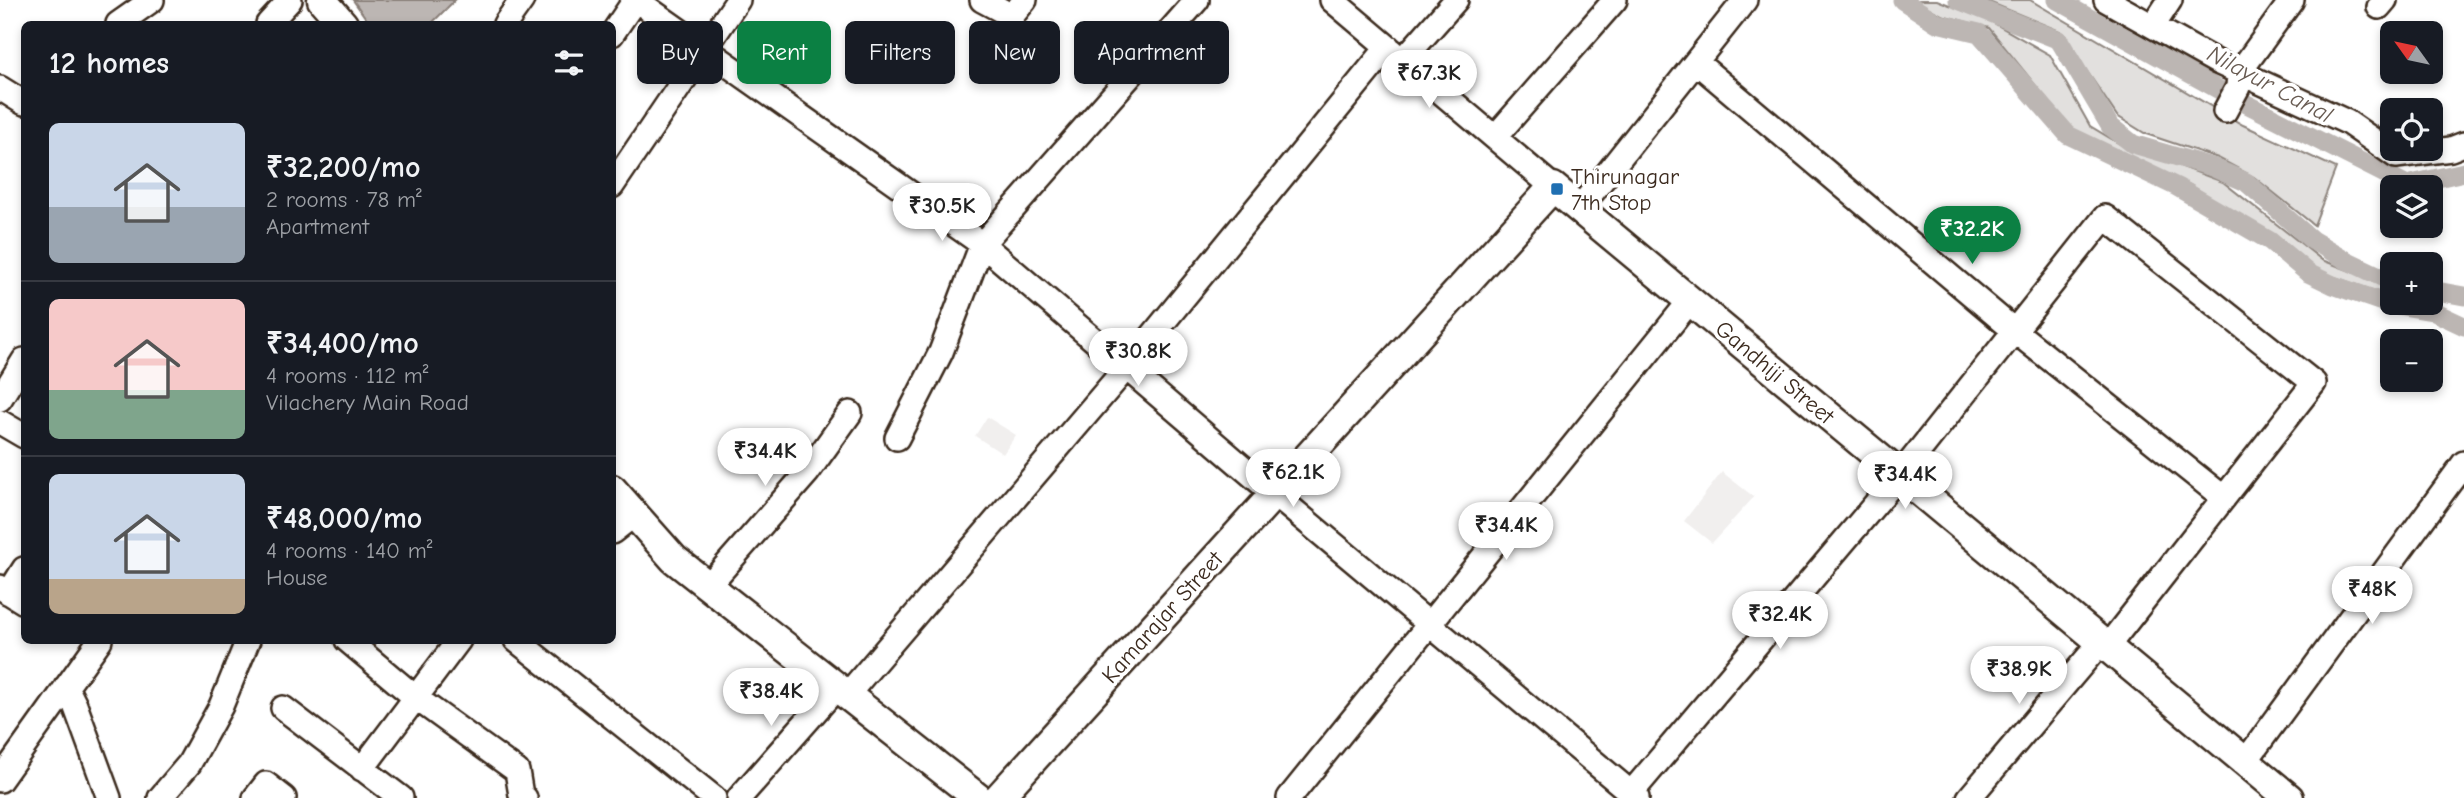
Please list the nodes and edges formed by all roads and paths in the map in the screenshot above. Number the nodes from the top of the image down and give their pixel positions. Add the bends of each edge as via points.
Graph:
1 (152, 0) edge
2 (290, 0) edge
3 (322, 0) edge
4 (522, 0) edge
5 (636, 0) edge
6 (738, 0) edge
7 (982, 0) edge
8 (1026, 0) edge
9 (1196, 0) edge
10 (1332, 0) edge
11 (1456, 0) edge
12 (1615, 0) edge
13 (1745, 0) edge
14 (2106, 0) edge
15 (2170, 0) edge
16 (2292, 0) edge
17 (122, 21) edge
18 (271, 21) edge
19 (340, 21) edge
20 (507, 21) edge
21 (666, 21) edge
22 (723, 22) edge
23 (2153, 26) junction
24 (616, 28) edge
25 (1396, 53) junction
26 (723, 62) edge
27 (1696, 62) junction
28 (2239, 80) junction
29 (681, 84) edge
30 (0, 88) edge
31 (21, 101) edge
32 (2225, 111) dead end
33 (1495, 137) junction
34 (2464, 144) edge
35 (616, 180) edge
36 (1552, 187) junction
37 (1579, 209) junction
38 (982, 244) junction
39 (1690, 301) junction
40 (2016, 332) junction
41 (21, 365) edge
42 (1126, 368) junction
43 (0, 398) edge
44 (850, 413) dead end
45 (0, 422) edge
46 (21, 434) edge
47 (897, 438) dead end
48 (2464, 463) edge
49 (1900, 475) junction
50 (616, 493) edge
51 (1274, 494) junction
52 (2224, 498) junction
53 (635, 514) junction
54 (616, 530) edge
55 (21, 575) edge
56 (708, 586) junction
57 (11, 594) edge
58 (1428, 623) junction
59 (93, 644) edge
60 (246, 644) edge
61 (352, 644) edge
62 (456, 644) edge
63 (521, 644) edge
64 (2104, 645) junction
65 (66, 687) junction
66 (842, 691) junction
67 (416, 698) junction
68 (283, 708) dead end
69 (2245, 762) junction
70 (362, 769) junction
71 (0, 780) edge
72 (2281, 796) edge
73 (1632, 797) edge
74 (109, 798) edge
75 (160, 798) edge
76 (255, 798) edge
77 (284, 798) edge
78 (401, 798) edge
79 (525, 798) edge
80 (715, 798) edge
81 (739, 798) edge
82 (978, 798) edge
83 (998, 798) edge
84 (1289, 798) edge
85 (1969, 798) edge

1 - 17 street
2 - 18 street
3 - 19 main road
4 - 20 street
5 - 21 street
5 - 24 street
6 - 22 street
7 - 8 street via 1012,16
9 - 38 street
10 - 25 street
11 - 25 street
12 - 33 street
13 - 27 street
14 - 23 street
15 - 23 street
16 - 28 street
23 - 28 street
25 - 33 street
25 - 42 street
26 - 38 street
27 - 37 street
27 - 40 street
28 - 32 street
28 - 34 street via 2347,122 2396,156
29 - 35 street
30 - 31 street
33 - 36 street
36 - 37 main road, Gandhiji Street
36 - 51 main road, Kamarajar Street
37 - 39 main road, Gandhiji Street
38 - 42 street
38 - 47 street via 942,352
39 - 49 main road, Gandhiji Street
39 - 58 street
40 - 49 street
40 - 52 street
40 - 52 street via 2105,217 2315,383
41 - 43 street
42 - 51 street
42 - 66 street
44 - 56 street via 807,473
45 - 46 street
48 - 69 street
49 - 64 main road, Gandhiji Street
49 - 73 street
50 - 53 main road
51 - 58 street
51 - 83 main road, Kamarajar Street
52 - 64 street
53 - 54 street
53 - 56 main road via 674,559
55 - 57 street
56 - 66 main road
58 - 73 street
58 - 84 street
59 - 65 street
60 - 75 street via 221,706 189,764
61 - 67 street
62 - 67 street
63 - 80 street
64 - 69 main road, Gandhiji Street
64 - 85 street
65 - 71 street
65 - 74 street
66 - 81 street
66 - 82 main road
67 - 70 street
67 - 79 street via 517,771
68 - 70 street
69 - 72 main road, Gandhiji Street
70 - 78 street
76 - 77 street via 266,784

